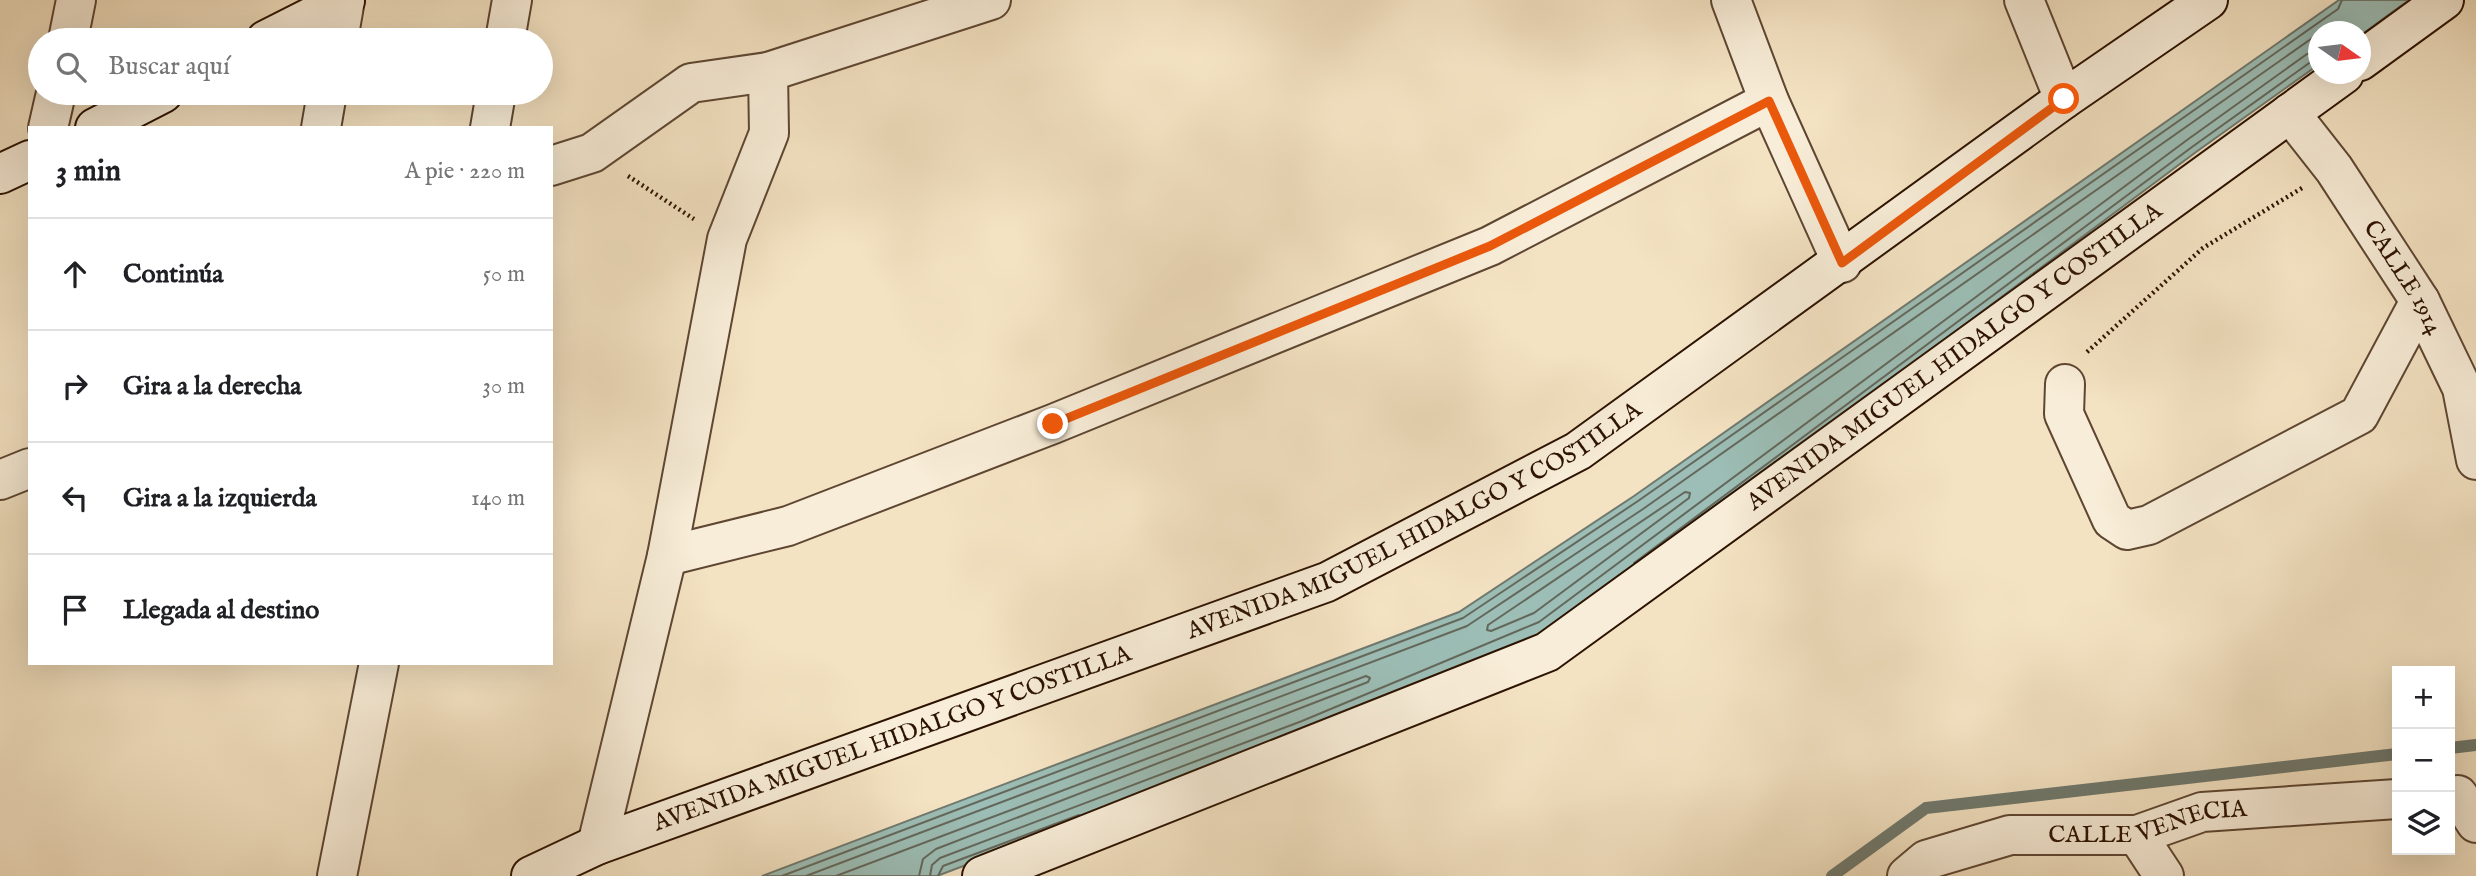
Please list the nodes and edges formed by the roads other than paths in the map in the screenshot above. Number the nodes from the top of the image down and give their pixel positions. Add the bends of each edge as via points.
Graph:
1 (76, 0) edge
2 (345, 0) edge
3 (512, 0) edge
4 (991, 0) edge
5 (1731, 0) edge
6 (2024, 0) edge
7 (2208, 0) edge
8 (2444, 0) edge
9 (70, 28) edge
10 (290, 28) edge
11 (340, 28) edge
12 (507, 28) edge
13 (2371, 54) edge
14 (768, 72) junction
15 (2330, 84) edge
16 (2064, 99) junction
17 (1769, 101) junction
18 (53, 105) edge
19 (140, 105) edge
20 (325, 105) edge
21 (494, 105) edge
22 (2290, 113) junction
23 (48, 126) edge
24 (99, 126) edge
25 (321, 126) edge
26 (490, 126) edge
27 (28, 161) edge
28 (553, 165) edge
29 (0, 174) edge
30 (1842, 263) junction
31 (2420, 300) junction
32 (2065, 384) road end
33 (2476, 460) edge
34 (28, 469) edge
35 (0, 480) edge
36 (667, 556) junction
37 (379, 665) edge
38 (2392, 799) edge
39 (2137, 835) junction
40 (597, 845) junction
41 (337, 876) edge
42 (531, 876) edge
43 (982, 876) edge
44 (1907, 876) edge
45 (2164, 876) edge

1 - 9 street
2 - 10 street
2 - 11 street
3 - 12 street
4 - 14 street
5 - 17 street
6 - 16 street
7 - 16 street, AVENIDA MIGUEL HIDALGO Y COSTILLA
8 - 13 street
14 - 28 street via 691,83 592,153
14 - 36 street via 769,133 727,239
15 - 22 street, AVENIDA MIGUEL HIDALGO Y COSTILLA
16 - 30 street, AVENIDA MIGUEL HIDALGO Y COSTILLA
17 - 30 street
17 - 36 street via 1490,246 801,521
18 - 23 street
19 - 24 street
20 - 25 street
21 - 26 street
22 - 31 street, CALLE 1914 via 2334,169
22 - 43 street, AVENIDA MIGUEL HIDALGO Y COSTILLA via 1547,652
27 - 29 street
30 - 40 street, AVENIDA MIGUEL HIDALGO Y COSTILLA via 1578,451 1327,582
31 - 32 street via 2359,415 2149,525 2127,530 2112,520 2064,414
31 - 33 street, CALLE 1914 via 2462,388
34 - 35 street
36 - 40 street
37 - 41 street
38 - 39 street, CALLE VENECIA via 2202,812
39 - 44 street, CALLE VENECIA via 2010,835 1926,860
39 - 45 street
40 - 42 street, AVENIDA MIGUEL HIDALGO Y COSTILLA

